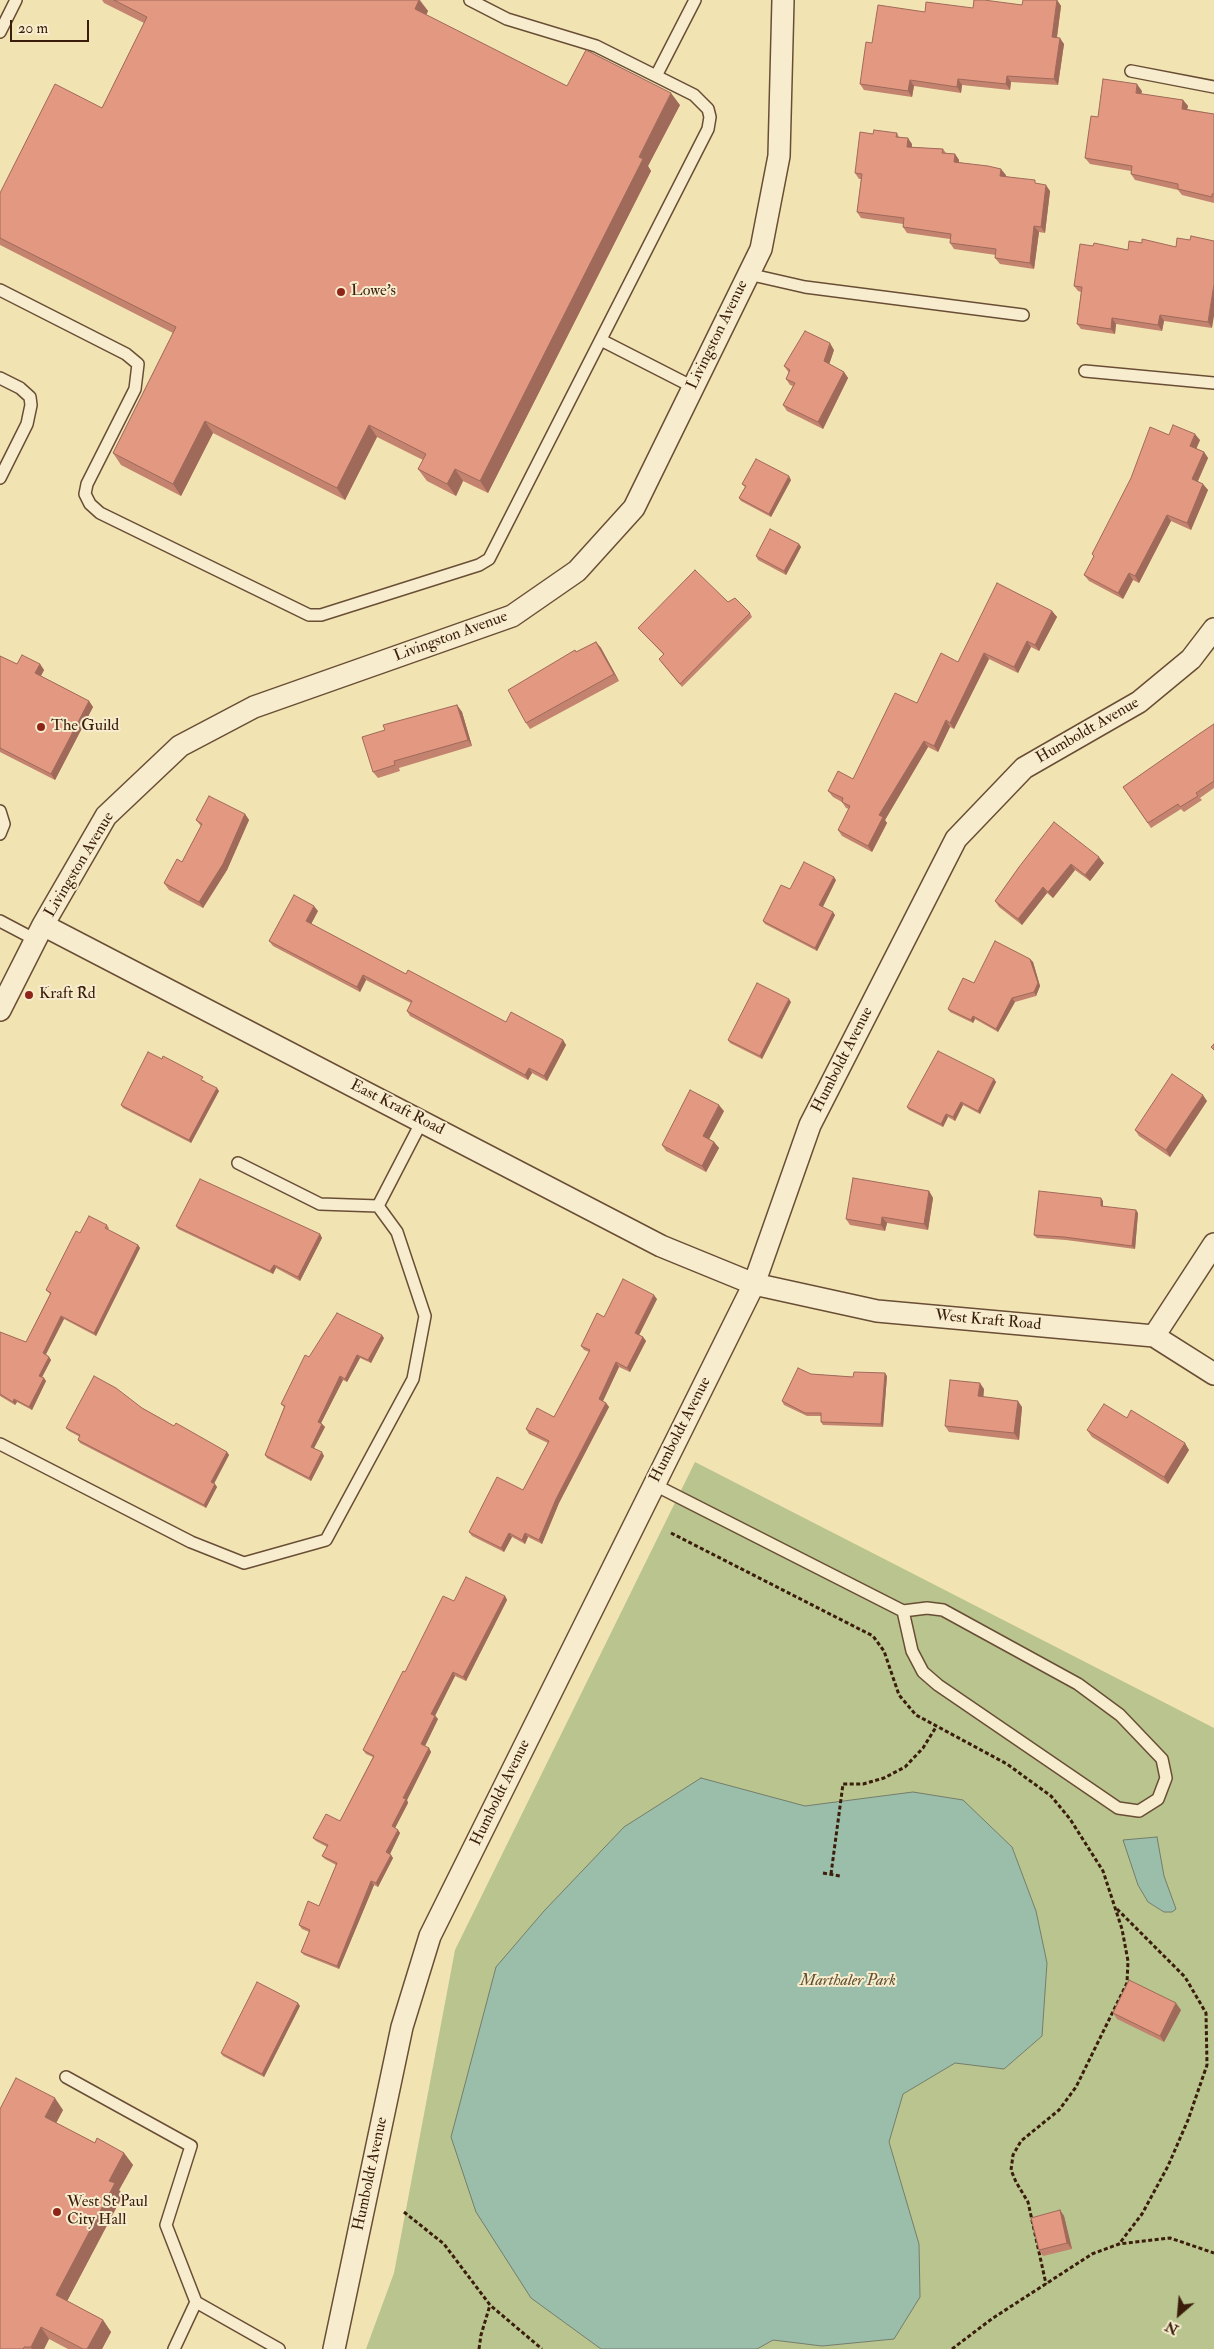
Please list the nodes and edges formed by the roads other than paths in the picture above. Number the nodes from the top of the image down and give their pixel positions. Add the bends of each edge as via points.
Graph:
1 (16, 0) edge
2 (470, 0) edge
3 (695, 0) edge
4 (783, 0) edge
5 (0, 32) edge
6 (1130, 71) dead end
7 (656, 76) junction
8 (1214, 87) edge
9 (748, 274) junction
10 (0, 290) edge
11 (1023, 314) dead end
12 (601, 340) junction
13 (1085, 371) dead end
14 (0, 378) edge
15 (1214, 383) edge
16 (693, 387) junction
17 (0, 478) edge
18 (1214, 629) edge
19 (0, 811) edge
20 (0, 834) edge
21 (0, 921) edge
22 (40, 932) junction
23 (0, 1010) edge
24 (422, 1121) junction
25 (238, 1163) dead end
26 (378, 1206) junction
27 (1214, 1244) edge
28 (754, 1284) junction
29 (1154, 1336) junction
30 (1214, 1374) edge
31 (0, 1444) edge
32 (653, 1484) junction
33 (903, 1611) junction
34 (66, 2077) dead end
35 (196, 2302) junction
36 (174, 2349) edge
37 (279, 2349) edge
38 (334, 2349) edge

1 - 5 lane
2 - 7 lane via 508,19 596,46
3 - 7 lane
4 - 9 street, Livingston Avenue via 779,156 761,248
6 - 8 lane
7 - 12 lane via 702,101 710,117 708,129
9 - 11 lane via 805,287
9 - 16 street, Livingston Avenue
10 - 12 lane via 126,354 138,364 135,389 87,484 85,494 90,504 100,512 309,615 321,615 479,565 489,559
12 - 16 lane
13 - 15 lane
14 - 17 lane via 30,396 31,405 27,424
16 - 22 street, Livingston Avenue via 634,508 577,571 512,616 254,706 180,746 106,816
18 - 28 street, Humboldt Avenue via 1191,659 1139,702 1024,768 956,839 810,1125
19 - 20 lane via 4,824
21 - 22 lane
22 - 23 street, Livingston Avenue
22 - 24 street, East Kraft Road
24 - 26 lane
24 - 28 street, East Kraft Road via 661,1246
25 - 26 lane via 320,1204
26 - 31 lane via 397,1232 425,1316 413,1378 326,1540 244,1563 191,1542
27 - 29 street
28 - 29 street, West Kraft Road via 877,1312
28 - 32 street, Humboldt Avenue
29 - 30 street, West Kraft Road
32 - 33 lane
32 - 38 street, Humboldt Avenue via 430,1936 402,2027
33 - 33 lane via 912,1651 922,1672 938,1685 1118,1808 1139,1811 1158,1799 1166,1778 1162,1759 1120,1715 1078,1684 943,1610
34 - 35 lane via 191,2146 166,2225
35 - 36 lane
35 - 37 lane

